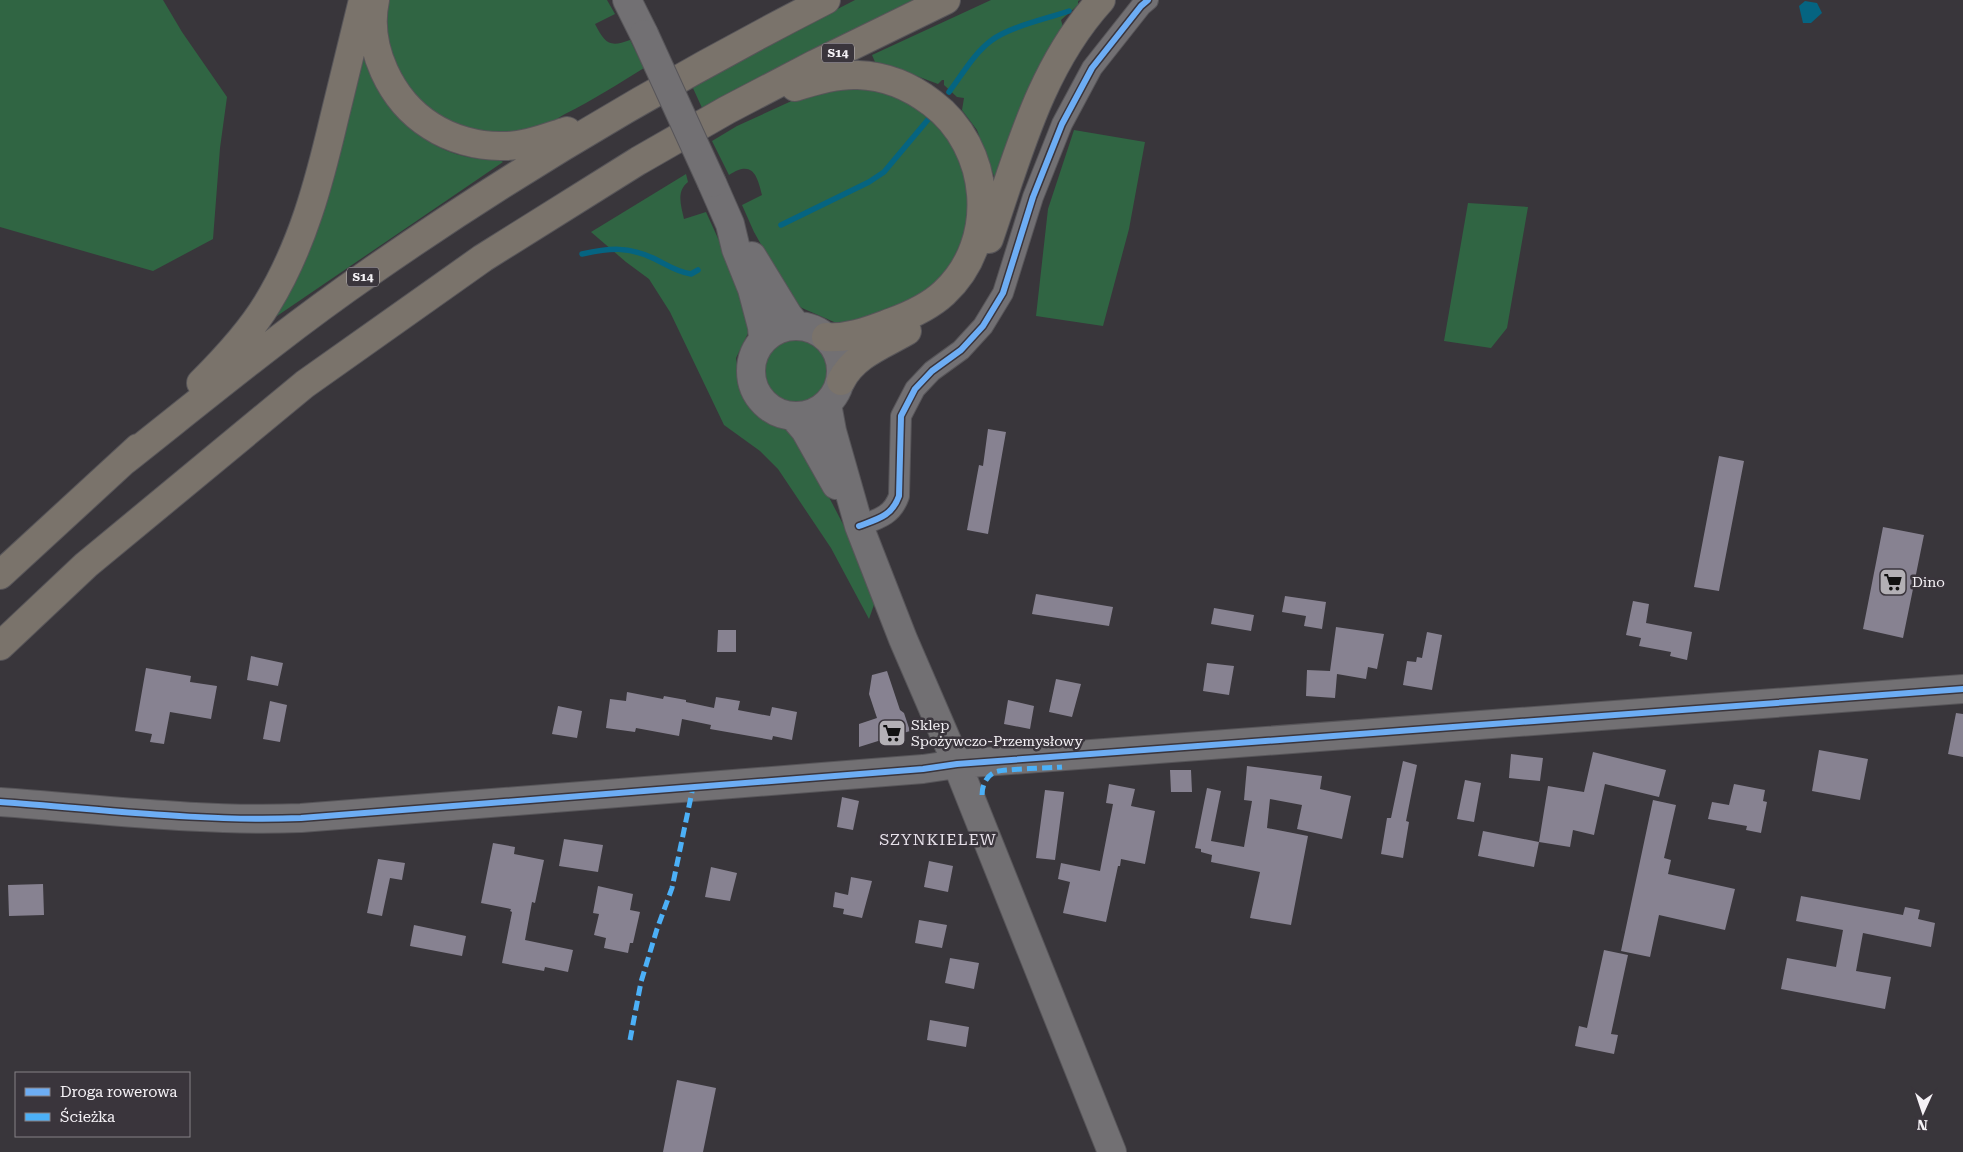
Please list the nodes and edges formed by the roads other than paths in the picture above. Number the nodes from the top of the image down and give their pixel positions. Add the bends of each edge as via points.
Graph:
1 (363, 0) edge
2 (375, 0) edge
3 (627, 0) edge
4 (826, 0) edge
5 (946, 0) edge
6 (1101, 0) edge
7 (1148, 0) edge
8 (732, 108) junction
9 (616, 114) junction
10 (730, 224) junction
11 (796, 325) junction
12 (826, 337) junction
13 (764, 339) junction
14 (841, 380) junction
15 (828, 404) junction
16 (794, 417) junction
17 (124, 461) junction
18 (857, 521) junction
19 (0, 574) edge
20 (0, 646) edge
21 (1963, 689) edge
22 (957, 764) junction
23 (0, 802) edge
24 (1112, 1152) edge

1 - 17 highway via 318,186 288,266 266,306 224,360
2 - 9 highway via 372,11 375,42 390,82 400,98 419,117 446,134 483,145 520,145
3 - 10 street, bridge
4 - 9 highway, S14
5 - 8 highway, S14
6 - 14 highway via 1079,26 1042,91 983,254 970,280 948,306 856,360
7 - 18 street via 1092,68 1062,124 1003,293 983,326 961,350 932,371 915,389 901,416 899,496 895,507 881,518
8 - 12 highway via 828,78 858,75 880,78 903,84 940,109 956,125 975,161 982,203 979,228 971,256 959,276 928,306 904,318 862,333
8 - 20 highway, S14 via 638,161 499,248 305,384 86,565
9 - 17 highway, S14 via 459,211 367,274
10 - 11 street
10 - 13 street via 752,289
11 - 12 street
11 - 13 street via 779,329
12 - 14 street via 838,355
13 - 16 street via 751,361 750,376 754,390 774,411
14 - 15 street
15 - 16 street via 816,412
15 - 18 street via 828,417
16 - 18 street via 805,430
17 - 19 highway, S14
18 - 22 street
21 - 22 street
22 - 23 street via 261,820
22 - 24 street

